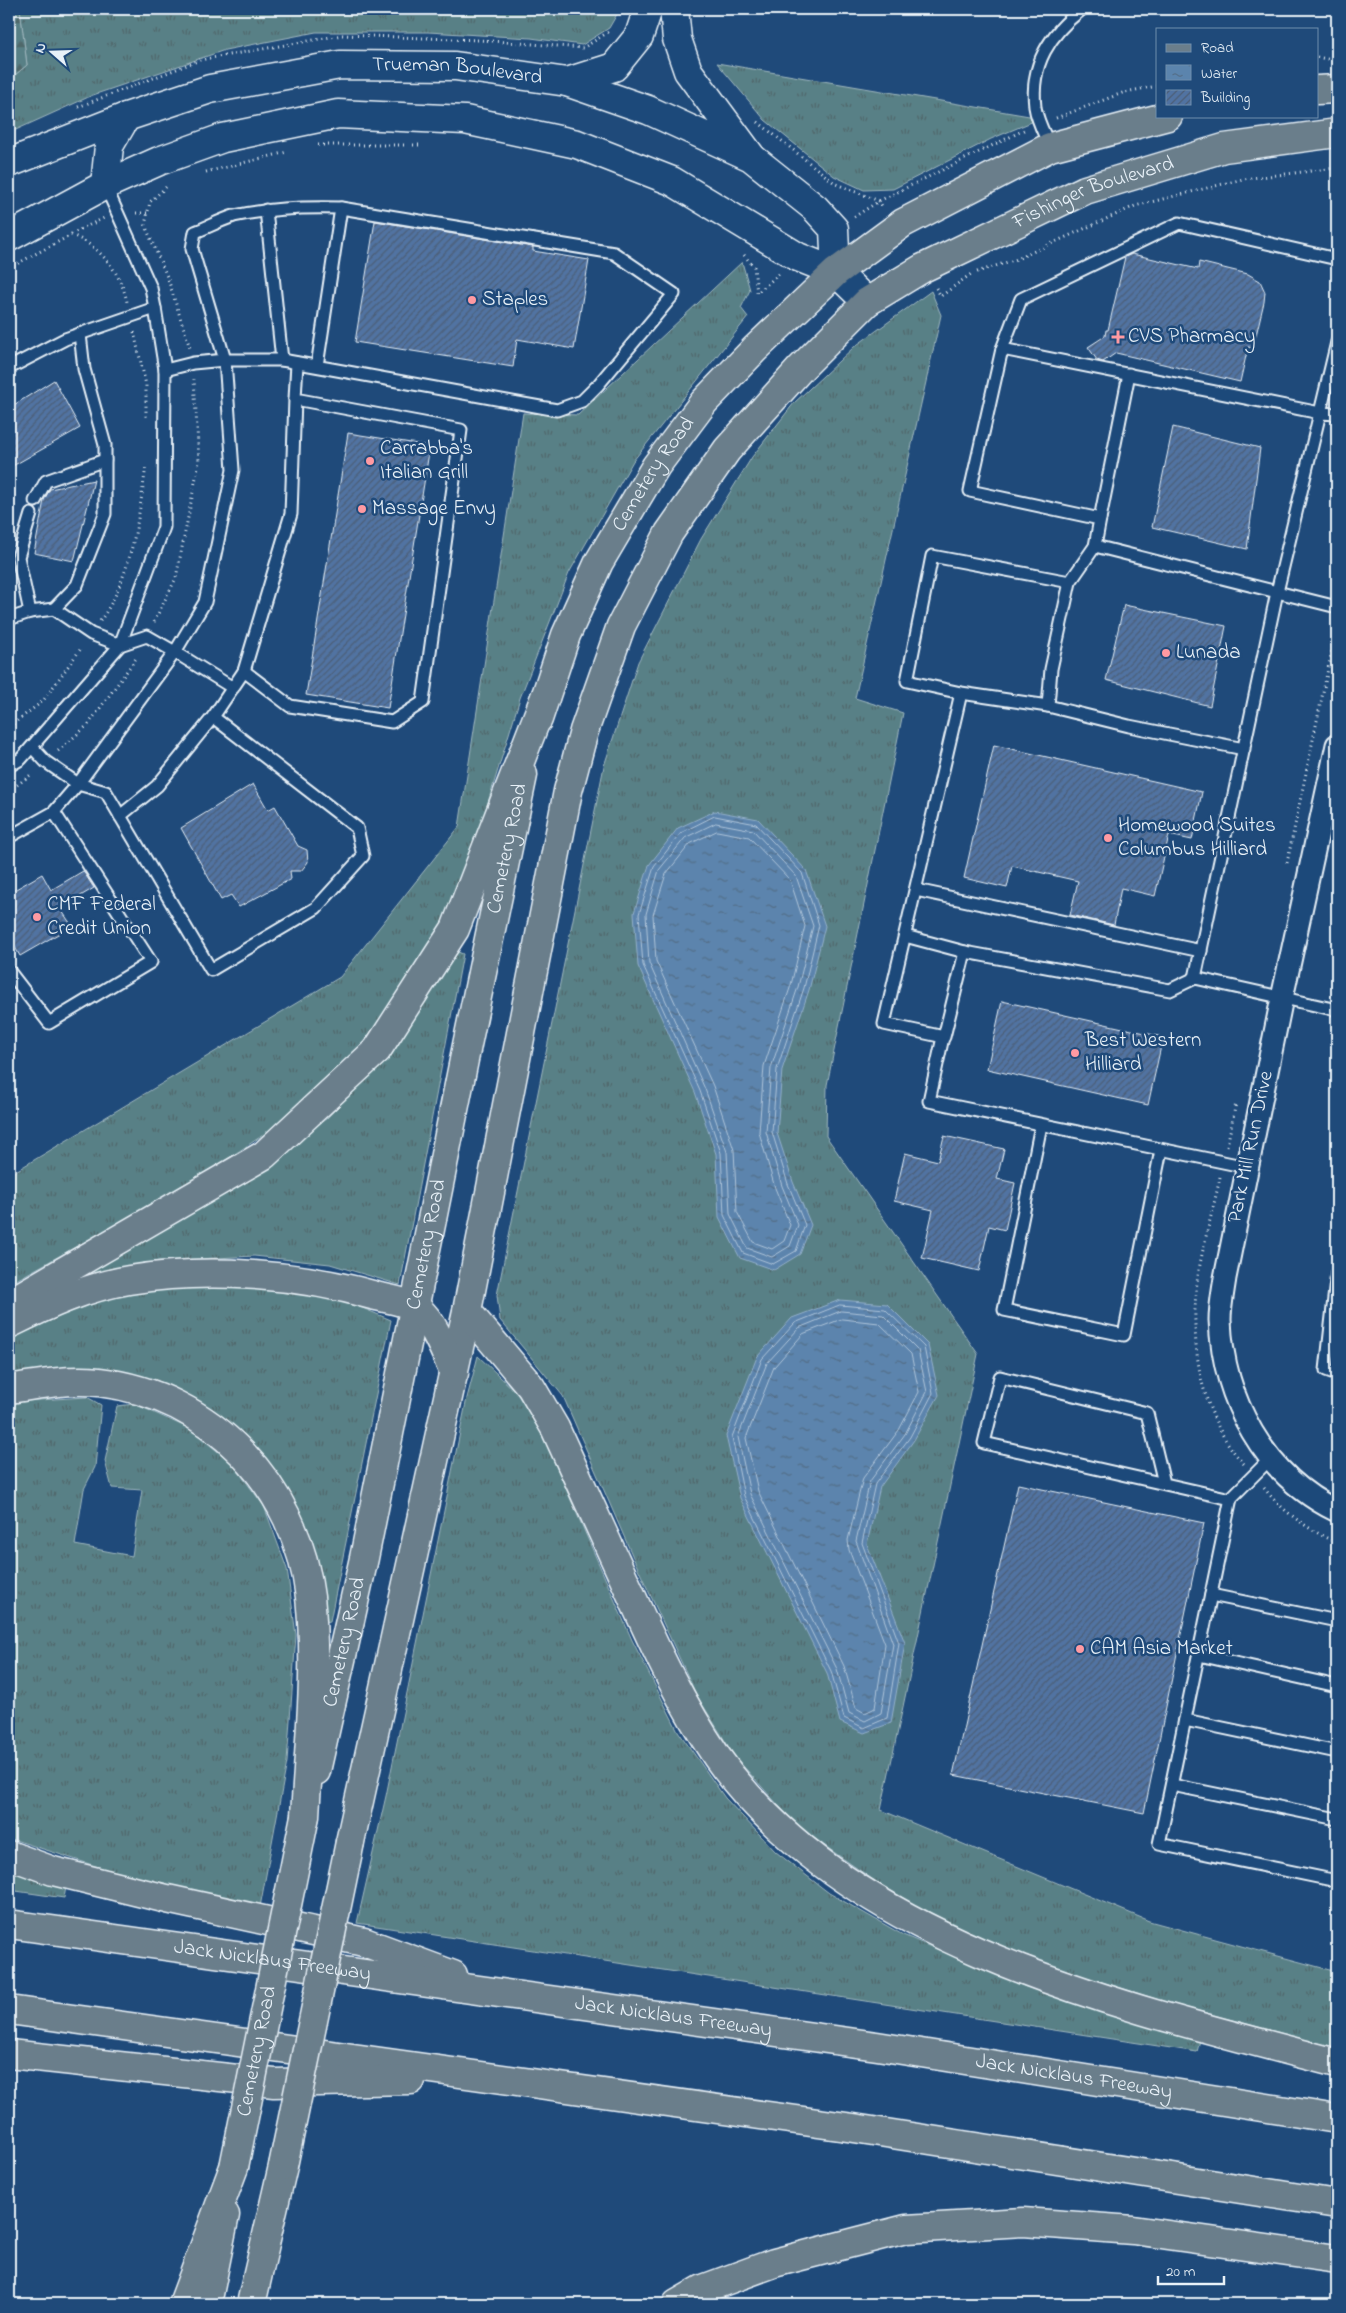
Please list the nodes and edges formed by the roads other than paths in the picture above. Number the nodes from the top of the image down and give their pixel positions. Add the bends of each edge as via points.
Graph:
1 (648, 9) edge
2 (674, 9) edge
3 (1082, 9) edge
4 (568, 82) junction
5 (1337, 89) edge
6 (1318, 90) edge
7 (126, 117) junction
8 (1160, 118) edge
9 (1337, 133) edge
10 (1050, 147) junction
11 (751, 156) junction
12 (9, 163) edge
13 (105, 185) junction
14 (341, 208) junction
15 (266, 210) junction
16 (9, 237) edge
17 (1337, 259) edge
18 (836, 272) junction
19 (867, 302) junction
20 (155, 308) junction
21 (80, 334) junction
22 (1337, 342) edge
23 (1002, 348) junction
24 (225, 360) junction
25 (282, 360) junction
26 (297, 362) junction
27 (317, 366) junction
28 (9, 368) edge
29 (165, 370) junction
30 (1129, 374) junction
31 (295, 399) junction
32 (1320, 413) junction
33 (1337, 414) edge
34 (105, 460) junction
35 (35, 501) dead end
36 (31, 514) dead end
37 (1100, 519) junction
38 (1095, 546) junction
39 (1070, 582) junction
40 (1278, 592) junction
41 (1337, 606) edge
42 (54, 608) junction
43 (30, 612) junction
44 (9, 619) edge
45 (120, 645) junction
46 (175, 652) junction
47 (244, 671) junction
48 (233, 688) junction
49 (961, 693) junction
50 (544, 696) junction
51 (1048, 706) junction
52 (213, 717) junction
53 (1337, 744) edge
54 (32, 747) junction
55 (1244, 749) junction
56 (9, 766) edge
57 (78, 784) junction
58 (54, 812) junction
59 (120, 816) junction
60 (9, 837) edge
61 (916, 890) junction
62 (905, 936) junction
63 (1201, 951) junction
64 (964, 952) junction
65 (9, 971) edge
66 (1195, 978) junction
67 (1282, 998) junction
68 (1337, 1010) edge
69 (943, 1037) junction
70 (1041, 1125) junction
71 (1161, 1150) junction
72 (1247, 1168) junction
73 (1337, 1270) edge
74 (9, 1303) edge
75 (414, 1307) junction
76 (467, 1311) junction
77 (9, 1324) edge
78 (454, 1373) junction
79 (1337, 1374) edge
80 (9, 1389) edge
81 (1270, 1459) junction
82 (1164, 1483) junction
83 (1232, 1499) junction
84 (1337, 1511) edge
85 (1211, 1595) junction
86 (1337, 1621) edge
87 (1199, 1655) junction
88 (1337, 1686) edge
89 (1185, 1720) junction
90 (1337, 1752) edge
91 (1172, 1785) junction
92 (305, 1816) junction
93 (1337, 1819) edge
94 (9, 1856) edge
95 (1337, 1881) edge
96 (9, 1924) edge
97 (501, 1993) junction
98 (9, 2010) edge
99 (9, 2054) edge
100 (1337, 2062) edge
101 (490, 2078) junction
102 (1337, 2119) edge
103 (234, 2167) junction
104 (1337, 2204) edge
105 (1337, 2259) edge
106 (183, 2304) edge
107 (207, 2304) edge
108 (252, 2304) edge
109 (678, 2304) edge

1 - 4 main road via 639,36 614,67
2 - 11 main road via 677,39 688,71
3 - 10 lane via 1063,23 1044,49 1037,76 1036,108
4 - 7 main road, Trueman Boulevard via 456,66 340,65 210,89
4 - 11 main road, Trueman Boulevard via 648,110
5 - 6 main road
7 - 12 main road, Trueman Boulevard
7 - 13 main road via 109,146
8 - 10 main road
9 - 19 main road, Fishinger Boulevard via 1224,148 1085,190 923,268
10 - 18 main road via 903,223
11 - 18 main road, Trueman Boulevard via 815,208 834,229
13 - 16 main road
13 - 18 main road via 223,138 338,114 465,120 577,144 672,181 798,257
13 - 20 lane via 151,288
14 - 15 lane
14 - 27 lane
14 - 27 lane via 614,253 674,294 582,401 557,410
15 - 24 lane via 232,217 195,232 192,249
15 - 25 lane
17 - 23 lane via 1179,223 1021,299
18 - 19 main road
18 - 50 main road, Cemetery Road via 710,396 656,466 599,562 566,635
19 - 76 main road, Cemetery Road via 726,450 669,533 621,626 584,731 568,791
20 - 21 lane
20 - 29 lane
21 - 28 lane
21 - 34 lane via 84,369 105,445
22 - 32 lane
23 - 30 lane
23 - 37 lane via 970,491
24 - 25 lane
24 - 29 lane
24 - 46 lane via 233,470 205,602
25 - 26 lane
26 - 27 lane
26 - 31 lane
29 - 45 lane via 164,528
30 - 32 lane
30 - 37 lane
31 - 47 lane via 291,514
31 - 47 lane via 461,430 423,702 392,722 290,706
32 - 33 lane
32 - 40 lane
34 - 35 lane via 46,481
34 - 42 lane via 105,514 77,585
36 - 43 lane via 18,557
37 - 38 lane
38 - 39 lane
38 - 40 lane
39 - 49 lane via 932,556 907,681
39 - 51 lane via 1051,669
40 - 41 lane
40 - 55 lane
42 - 43 lane
42 - 45 lane via 91,634
43 - 44 lane
45 - 46 lane via 147,636
45 - 54 lane
46 - 48 lane
46 - 57 lane
47 - 48 lane
48 - 52 lane
49 - 51 lane
49 - 61 lane
50 - 74 main road via 456,929 377,1050 264,1156
50 - 75 main road, Cemetery Road via 522,778
51 - 55 lane
52 - 59 lane via 158,786
52 - 59 lane via 357,828 363,856 316,908 211,970
53 - 67 street, Park Mill Run Drive
54 - 56 lane
54 - 57 lane via 46,762
55 - 63 lane
57 - 58 lane
57 - 59 lane via 106,792
58 - 60 lane
58 - 65 lane via 151,962 49,1023
61 - 62 lane
61 - 63 lane
62 - 64 lane
62 - 69 lane via 884,1024
63 - 66 lane
64 - 66 lane via 1170,990
64 - 69 lane
66 - 67 lane
67 - 68 lane
67 - 72 street, Park Mill Run Drive
69 - 70 lane via 929,1101
70 - 71 lane
70 - 71 lane via 1004,1310 1124,1335
71 - 72 lane
72 - 81 street, Park Mill Run Drive via 1220,1319 1225,1363 1236,1400
73 - 79 lane via 1326,1370
75 - 77 main road via 334,1284 217,1273 128,1280 67,1296
75 - 78 main road via 436,1333
75 - 92 main road, Cemetery Road via 364,1558
76 - 78 main road, Cemetery Road
76 - 100 main road via 531,1387 555,1428 679,1698 718,1759 772,1822 815,1858 872,1897 952,1940 1033,1972 1179,2021
78 - 108 main road, Cemetery Road, bridge
80 - 92 main road via 77,1381 126,1386 152,1393 216,1429 264,1476 286,1512 310,1595 314,1653
81 - 83 lane
81 - 84 street, Park Mill Run Drive via 1298,1488
82 - 82 lane via 984,1442 1000,1376 1147,1413
82 - 83 lane
83 - 85 lane
85 - 86 lane
85 - 87 lane
87 - 88 lane
87 - 89 lane
89 - 90 lane
89 - 91 lane
91 - 93 lane
91 - 95 lane via 1160,1844
92 - 103 main road, Cemetery Road, bridge
94 - 97 main road via 53,1871 167,1900 364,1942
96 - 97 main road, Jack Nicklaus Freeway
97 - 102 main road, Jack Nicklaus Freeway via 877,2046
98 - 101 main road
99 - 101 main road via 274,2083
101 - 104 main road via 854,2128
103 - 106 main road
103 - 107 main road, Cemetery Road
105 - 109 main road via 1133,2230 1023,2222 935,2228 906,2230 774,2263 703,2289

